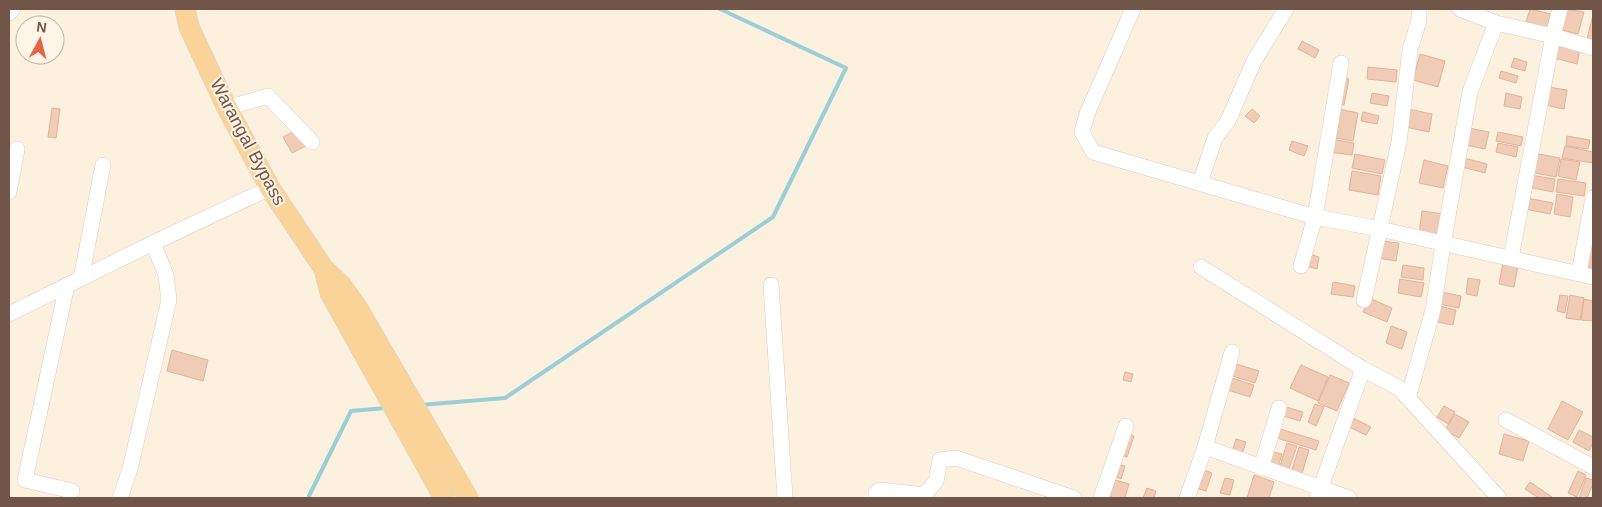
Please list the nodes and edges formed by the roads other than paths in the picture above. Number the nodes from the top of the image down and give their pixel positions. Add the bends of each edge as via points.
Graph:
1 (13, 9) edge
2 (185, 9) edge
3 (1133, 9) edge
4 (1286, 9) edge
5 (1419, 9) edge
6 (1460, 9) edge
7 (1560, 9) edge
8 (9, 13) edge
9 (1496, 23) junction
10 (1553, 36) junction
11 (1593, 48) edge
12 (1341, 63) dead end
13 (227, 108) junction
14 (312, 142) dead end
15 (17, 149) dead end
16 (103, 165) dead end
17 (1200, 183) junction
18 (270, 188) junction
19 (9, 192) edge
20 (1593, 198) edge
21 (1315, 216) junction
22 (1380, 229) junction
23 (153, 244) junction
24 (1443, 244) junction
25 (1511, 258) junction
26 (1301, 266) dead end
27 (1201, 267) dead end
28 (1586, 275) edge
29 (81, 279) junction
30 (67, 285) junction
31 (771, 285) dead end
32 (1364, 300) dead end
33 (9, 314) edge
34 (1232, 352) dead end
35 (1363, 370) junction
36 (1408, 398) junction
37 (1279, 408) dead end
38 (1506, 420) dead end
39 (412, 423) junction
40 (1126, 426) dead end
41 (1204, 447) junction
42 (1593, 467) edge
43 (1262, 468) junction
44 (72, 491) dead end
45 (1319, 493) edge
46 (120, 498) edge
47 (444, 498) edge
48 (468, 498) edge
49 (785, 498) edge
50 (876, 498) edge
51 (1074, 498) edge
52 (1101, 498) edge
53 (1188, 498) edge
54 (1349, 498) edge
55 (1499, 498) edge

1 - 8 street
2 - 13 main road, Warangal Bypass via 189,27
3 - 17 street via 1082,132 1093,152
4 - 17 street via 1254,61 1228,121 1215,138
5 - 22 street via 1410,50 1399,142
6 - 9 street
7 - 10 street
9 - 10 street
9 - 24 street via 1470,92
10 - 11 street
10 - 25 street
12 - 21 street
13 - 14 street via 268,96
13 - 18 main road, Warangal Bypass
15 - 19 street
16 - 29 street
17 - 21 street
18 - 23 street
18 - 39 main road, Warangal Bypass via 324,270 342,286 357,307 375,356
20 - 28 street
21 - 22 street
21 - 26 street
22 - 24 street
22 - 32 street
23 - 29 street
23 - 46 street via 166,275 169,300 130,469
24 - 25 street
24 - 36 street via 1433,310
25 - 28 street
27 - 35 street
29 - 30 street
30 - 33 street
30 - 44 street via 25,480
31 - 49 street
34 - 41 street
35 - 36 street via 1399,388
35 - 45 street
36 - 55 street
37 - 43 street
38 - 42 street
39 - 47 main road, Warangal Bypass
39 - 48 main road, Warangal Bypass
40 - 52 street
41 - 43 street
41 - 53 street
43 - 45 street
45 - 54 street
50 - 51 street via 876,493 881,490 924,495 936,481 940,460 956,458

